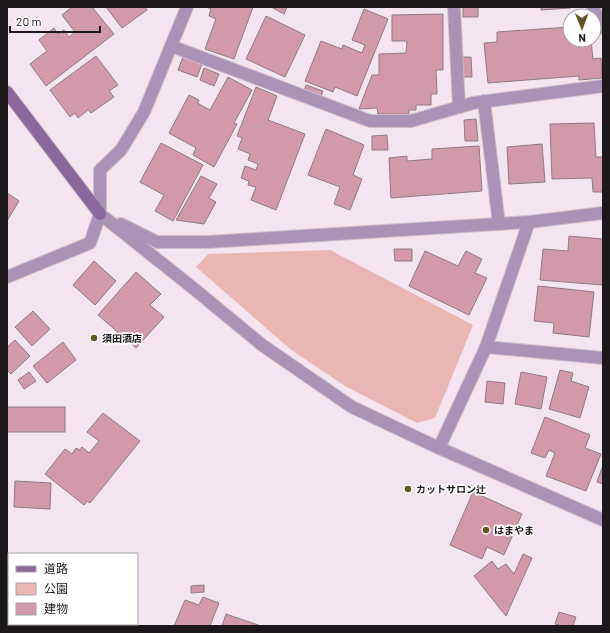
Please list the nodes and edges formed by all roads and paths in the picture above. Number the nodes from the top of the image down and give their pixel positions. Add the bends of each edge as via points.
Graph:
1 (187, 7) edge
2 (454, 7) edge
3 (593, 7) edge
4 (603, 28) edge
5 (171, 46) junction
6 (603, 86) edge
7 (7, 92) edge
8 (484, 101) junction
9 (459, 107) junction
10 (603, 213) edge
11 (100, 214) junction
12 (529, 222) junction
13 (499, 224) junction
14 (7, 277) edge
15 (486, 347) junction
16 (603, 358) edge
17 (439, 448) junction
18 (603, 520) edge

1 - 5 street
2 - 9 street
3 - 4 street
5 - 9 street via 370,121 411,121
5 - 11 street via 144,112 121,150 100,170
6 - 8 street
7 - 11 street
8 - 9 street
8 - 13 street
10 - 12 street
11 - 13 street via 156,242 208,242
11 - 14 street via 90,243
11 - 17 street via 262,345 352,407
12 - 13 street
12 - 15 street
15 - 16 street
15 - 17 street
17 - 18 street

